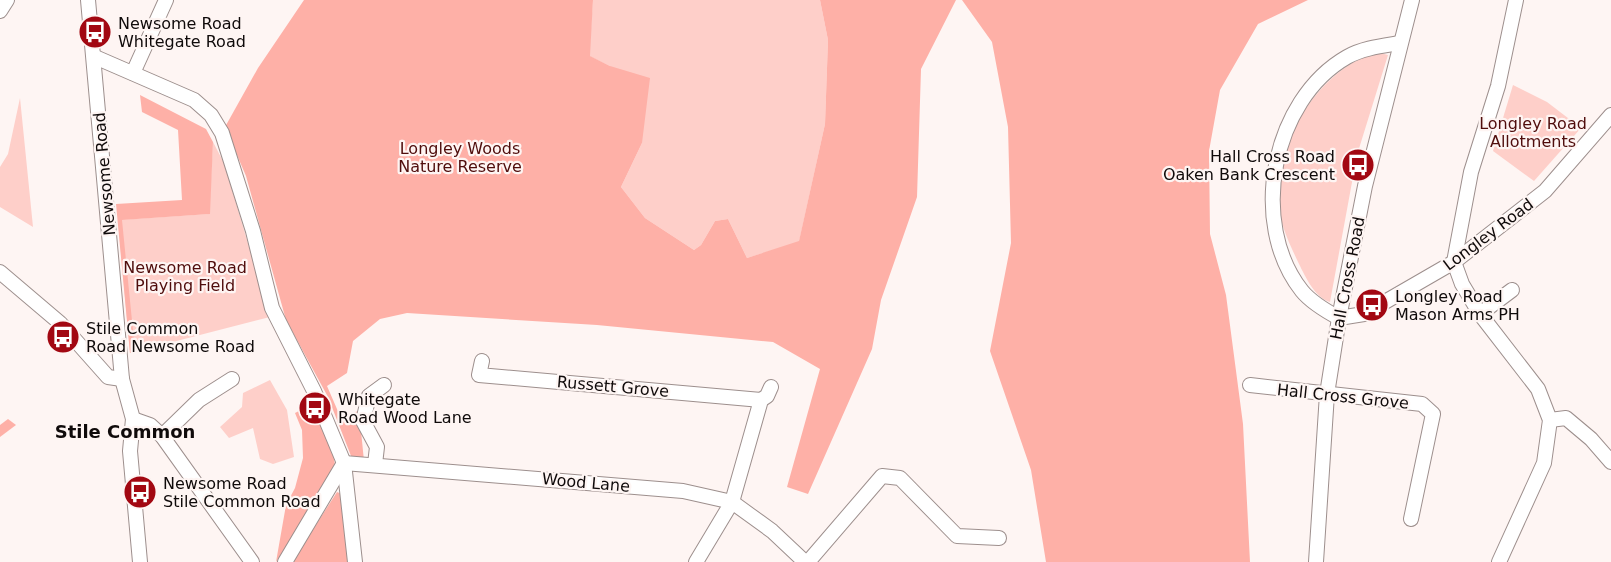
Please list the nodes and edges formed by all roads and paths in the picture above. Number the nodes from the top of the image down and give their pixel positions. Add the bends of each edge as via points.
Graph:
1 (7, 0) edge
2 (88, 0) edge
3 (166, 0) edge
4 (1412, 0) edge
5 (1516, 0) edge
6 (0, 11) edge
7 (1400, 43) junction
8 (95, 57) junction
9 (133, 73) junction
10 (1611, 115) edge
11 (1454, 262) junction
12 (0, 272) edge
13 (1512, 290) dead end
14 (1480, 314) junction
15 (1339, 318) junction
16 (482, 361) dead end
17 (122, 378) junction
18 (232, 379) dead end
19 (384, 385) dead end
20 (1251, 385) dead end
21 (771, 387) dead end
22 (1327, 394) junction
23 (761, 400) junction
24 (133, 418) junction
25 (1550, 420) junction
26 (162, 436) junction
27 (1611, 462) edge
28 (344, 463) junction
29 (375, 464) junction
30 (732, 502) junction
31 (1411, 519) dead end
32 (999, 538) dead end
33 (140, 562) edge
34 (252, 562) edge
35 (285, 562) edge
36 (355, 562) edge
37 (696, 562) edge
38 (807, 562) edge
39 (1316, 562) edge
40 (1499, 562) edge

1 - 6 street
2 - 8 street, Newsome Road
3 - 9 street
4 - 7 street, Hall Cross Road
5 - 11 street via 1498,86 1472,172
7 - 15 street, Hall Cross Road via 1365,186
7 - 15 street via 1345,58 1319,81 1300,104 1282,137 1275,164 1272,210 1284,258 1302,291
8 - 9 street
8 - 17 street, Newsome Road
9 - 28 street via 194,100 211,115 222,133 272,308 314,391
10 - 11 street, Longley Road via 1545,191
11 - 14 street
11 - 15 street, Longley Road via 1364,314
12 - 17 street via 60,323 108,377
13 - 14 street
14 - 25 street via 1538,389
15 - 22 street, Hall Cross Road
16 - 23 street, Russett Grove via 479,375
17 - 24 street, Newsome Road
18 - 26 street via 199,400
19 - 29 street via 369,396 363,421 377,447
20 - 22 street, Hall Cross Grove
21 - 23 street
22 - 31 street, Hall Cross Grove via 1422,404 1433,414
22 - 39 street, Hall Cross Road
23 - 30 street
24 - 26 street via 150,425
24 - 33 street, Newsome Road via 130,451
25 - 27 street via 1566,418
25 - 40 street via 1544,463
26 - 34 street
28 - 29 street, Wood Lane
28 - 35 street
28 - 36 street
29 - 30 street, Wood Lane via 683,491
30 - 37 street
30 - 38 street, Wood Lane
32 - 38 street via 957,536 900,478 882,476

